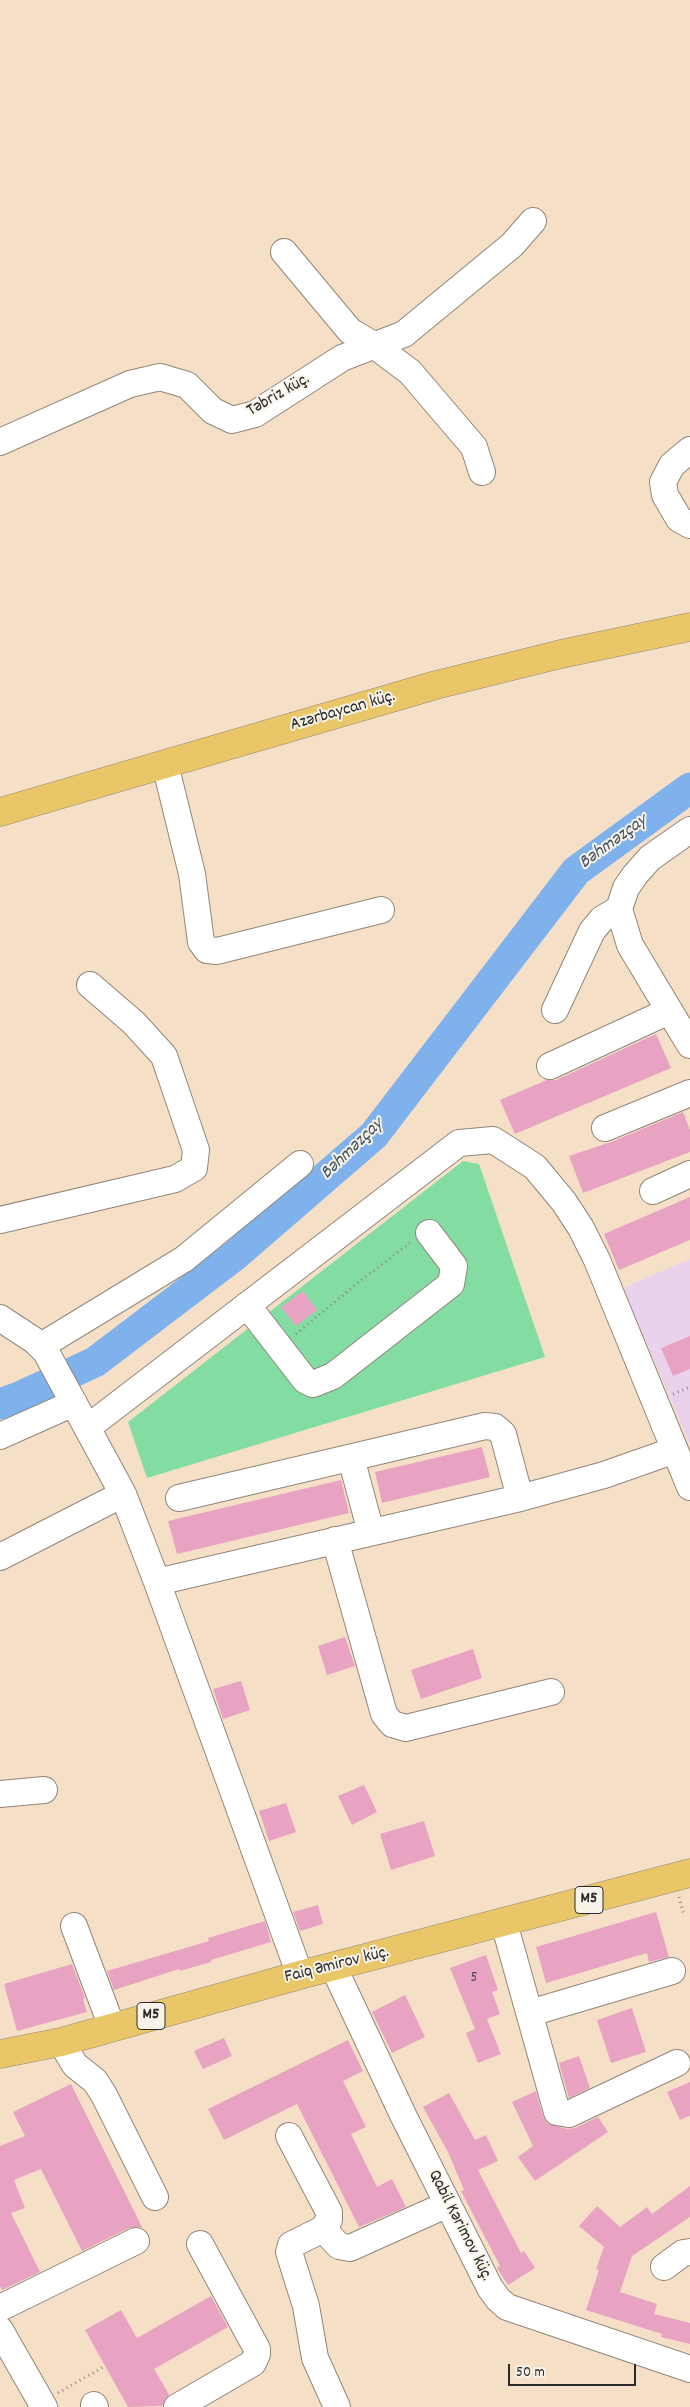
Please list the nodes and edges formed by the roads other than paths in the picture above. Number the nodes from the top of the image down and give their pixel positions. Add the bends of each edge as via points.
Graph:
1 (533, 221) dead end
2 (284, 252) dead end
3 (374, 346) junction
4 (0, 442) edge
5 (690, 450) edge
6 (482, 472) dead end
7 (690, 524) edge
8 (690, 627) edge
9 (165, 764) junction
10 (0, 812) edge
11 (690, 830) edge
12 (619, 909) junction
13 (381, 910) dead end
14 (90, 985) dead end
15 (555, 1010) dead end
16 (669, 1011) junction
17 (690, 1045) edge
18 (550, 1066) dead end
19 (690, 1093) edge
20 (605, 1128) dead end
21 (300, 1164) dead end
22 (690, 1174) edge
23 (653, 1190) dead end
24 (0, 1220) edge
25 (419, 1238) road end
26 (248, 1306) junction
27 (3, 1326) edge
28 (43, 1349) junction
29 (72, 1399) junction
30 (87, 1428) junction
31 (0, 1436) edge
32 (675, 1450) junction
33 (351, 1458) junction
34 (690, 1487) edge
35 (123, 1494) junction
36 (179, 1498) dead end
37 (520, 1498) junction
38 (371, 1532) junction
39 (335, 1540) junction
40 (0, 1557) edge
41 (157, 1582) junction
42 (551, 1692) dead end
43 (44, 1790) dead end
44 (0, 1794) edge
45 (685, 1876) edge
46 (504, 1923) junction
47 (74, 1926) dead end
48 (334, 1968) junction
49 (672, 1971) dead end
50 (300, 1975) junction
51 (530, 2013) junction
52 (112, 2027) junction
53 (61, 2042) junction
54 (0, 2054) edge
55 (677, 2063) dead end
56 (289, 2136) dead end
57 (155, 2196) dead end
58 (448, 2204) junction
59 (323, 2229) junction
60 (136, 2241) dead end
61 (200, 2244) dead end
62 (690, 2252) edge
63 (664, 2267) dead end
64 (0, 2308) edge
65 (0, 2330) edge
66 (690, 2369) edge
67 (42, 2405) edge
68 (178, 2407) edge
69 (337, 2407) edge

1 - 3 street, Təbriz küç. via 512,245 404,334
2 - 3 street via 350,331
3 - 4 street, Təbriz küç. via 342,358 255,414 232,420 213,411 187,385 160,377 130,384
3 - 6 street via 410,372 474,447
5 - 7 street via 672,465 663,482 665,495 680,519
8 - 9 main road, Azərbaycan küç. via 436,685
9 - 10 main road, Azərbaycan küç.
9 - 13 street via 192,874 201,942 207,950 217,951
11 - 12 street via 650,858 626,888
12 - 15 street via 602,919 592,931
12 - 16 street via 630,945
14 - 24 street via 134,1023 164,1056 196,1150 194,1168 175,1179
16 - 17 street
16 - 18 street
19 - 20 street
21 - 28 street via 184,1259
22 - 23 street
25 - 26 street via 454,1266 451,1284 333,1376 313,1384 304,1380
26 - 30 street
26 - 32 street via 459,1143 493,1140 535,1167 564,1202 597,1260
27 - 28 street
28 - 29 street
29 - 30 street
29 - 31 street
30 - 35 street
32 - 34 street
32 - 37 street via 604,1475
33 - 36 street
33 - 37 street via 485,1426 495,1427 503,1434
33 - 38 street
35 - 40 street
35 - 41 street
37 - 38 street
38 - 39 street
39 - 41 street
39 - 42 street via 384,1714 392,1724 406,1728
41 - 50 street
43 - 44 street
45 - 46 main road, Faiq Əmirov küç. / M5
46 - 48 main road, Faiq Əmirov küç. / M5
46 - 51 street
47 - 52 street
48 - 50 main road, Faiq Əmirov küç. / M5
48 - 58 street, Qabil Kərimov küç.
49 - 51 street
50 - 52 main road, Faiq Əmirov küç. / M5
51 - 55 street via 557,2112 569,2114
52 - 53 main road, Faiq Əmirov küç. / M5
53 - 54 main road, Faiq Əmirov küç. / M5
53 - 57 street via 75,2065 95,2081 104,2095
56 - 59 street via 329,2212 329,2220
58 - 59 street via 350,2248 339,2246
58 - 66 street, Qabil Kərimov küç. via 490,2288 508,2307
59 - 69 street via 291,2245 289,2252 306,2306 315,2358
60 - 64 street
61 - 68 street via 258,2354 253,2363
62 - 63 street via 683,2253
65 - 67 street

